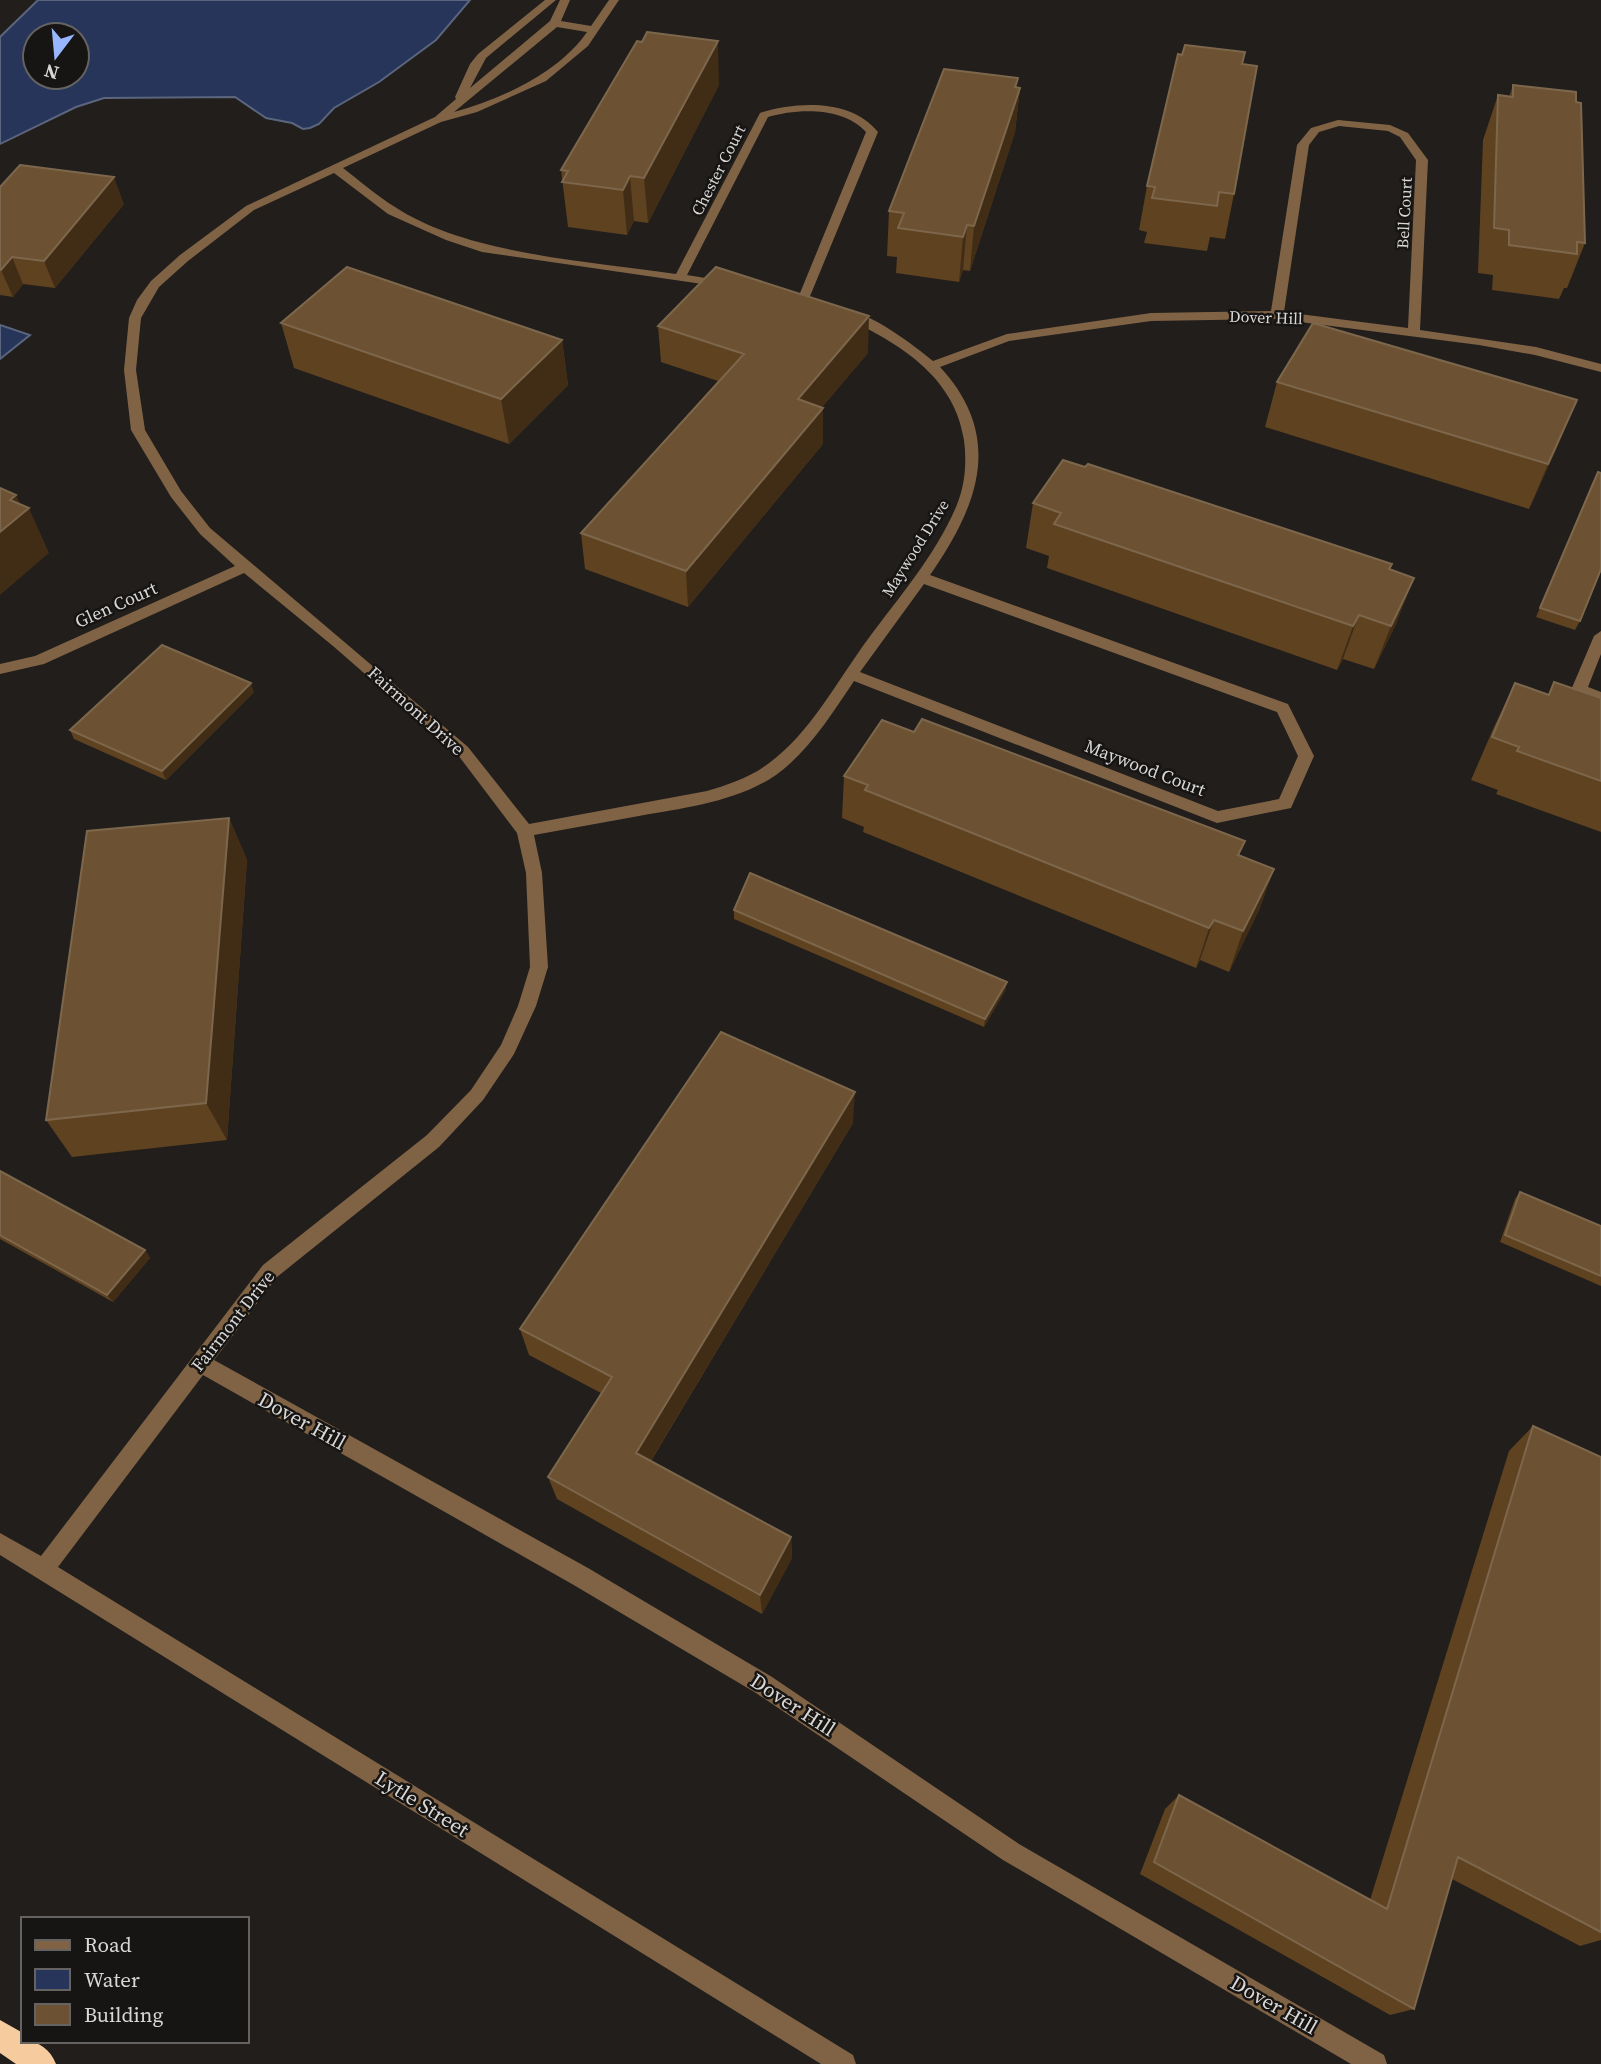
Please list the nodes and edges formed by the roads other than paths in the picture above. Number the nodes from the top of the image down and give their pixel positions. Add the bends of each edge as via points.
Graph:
1 (551, 0) edge
2 (565, 0) edge
3 (614, 0) edge
4 (555, 23) junction
5 (595, 30) junction
6 (459, 100) junction
7 (438, 120) junction
8 (334, 167) junction
9 (680, 277) junction
10 (735, 286) edge
11 (810, 301) joint
12 (1277, 315) junction
13 (1414, 331) junction
14 (933, 365) junction
15 (1601, 368) edge
16 (245, 567) junction
17 (921, 577) junction
18 (1601, 636) edge
19 (0, 669) edge
20 (850, 674) junction
21 (1601, 698) edge
22 (525, 831) junction
23 (200, 1363) junction
24 (0, 1543) edge
25 (43, 1570) junction
26 (0, 2035) edge
27 (41, 2064) edge
28 (844, 2064) edge
29 (1375, 2064) edge

1 - 6 street, Fairmont Drive via 482,56
2 - 4 street, Fairmont Drive
3 - 5 street, Fairmont Drive
4 - 5 street
4 - 6 street, Fairmont Drive
5 - 7 street, Fairmont Drive via 542,79
6 - 7 street, Fairmont Drive
7 - 8 street, Fairmont Drive
8 - 9 street via 392,211 486,249
8 - 16 street, Fairmont Drive via 250,208 184,258 155,284 135,318 130,370 138,430 176,494 205,531
9 - 10 street
9 - 11 street, Chester Court via 764,115 791,107 849,115 867,123 872,132
11 - 14 street, Maywood Drive via 886,332
12 - 13 street, Dover Hill
12 - 13 street, Bell Court via 1303,145 1315,130 1338,122 1390,128 1404,135 1423,160
12 - 14 street, Dover Hill via 1151,317 1007,338
13 - 15 street, Dover Hill via 1536,351
14 - 17 street, Maywood Drive via 962,404 973,465 962,510
16 - 19 street, Glen Court via 51,655
16 - 22 street, Fairmont Drive via 463,751
17 - 20 street, Maywood Drive
17 - 20 street, Maywood Court via 1283,708 1306,756 1285,804 1217,817
18 - 21 street via 1579,691
20 - 22 street, Maywood Drive via 772,770 739,787 695,800
22 - 23 street, Fairmont Drive via 534,873 539,967 508,1049 477,1095 433,1141 270,1271
23 - 25 street, Fairmont Drive
23 - 29 street, Dover Hill via 753,1678 1011,1852
24 - 25 street, Lytle Street
25 - 28 street, Lytle Street
26 - 27 highway

